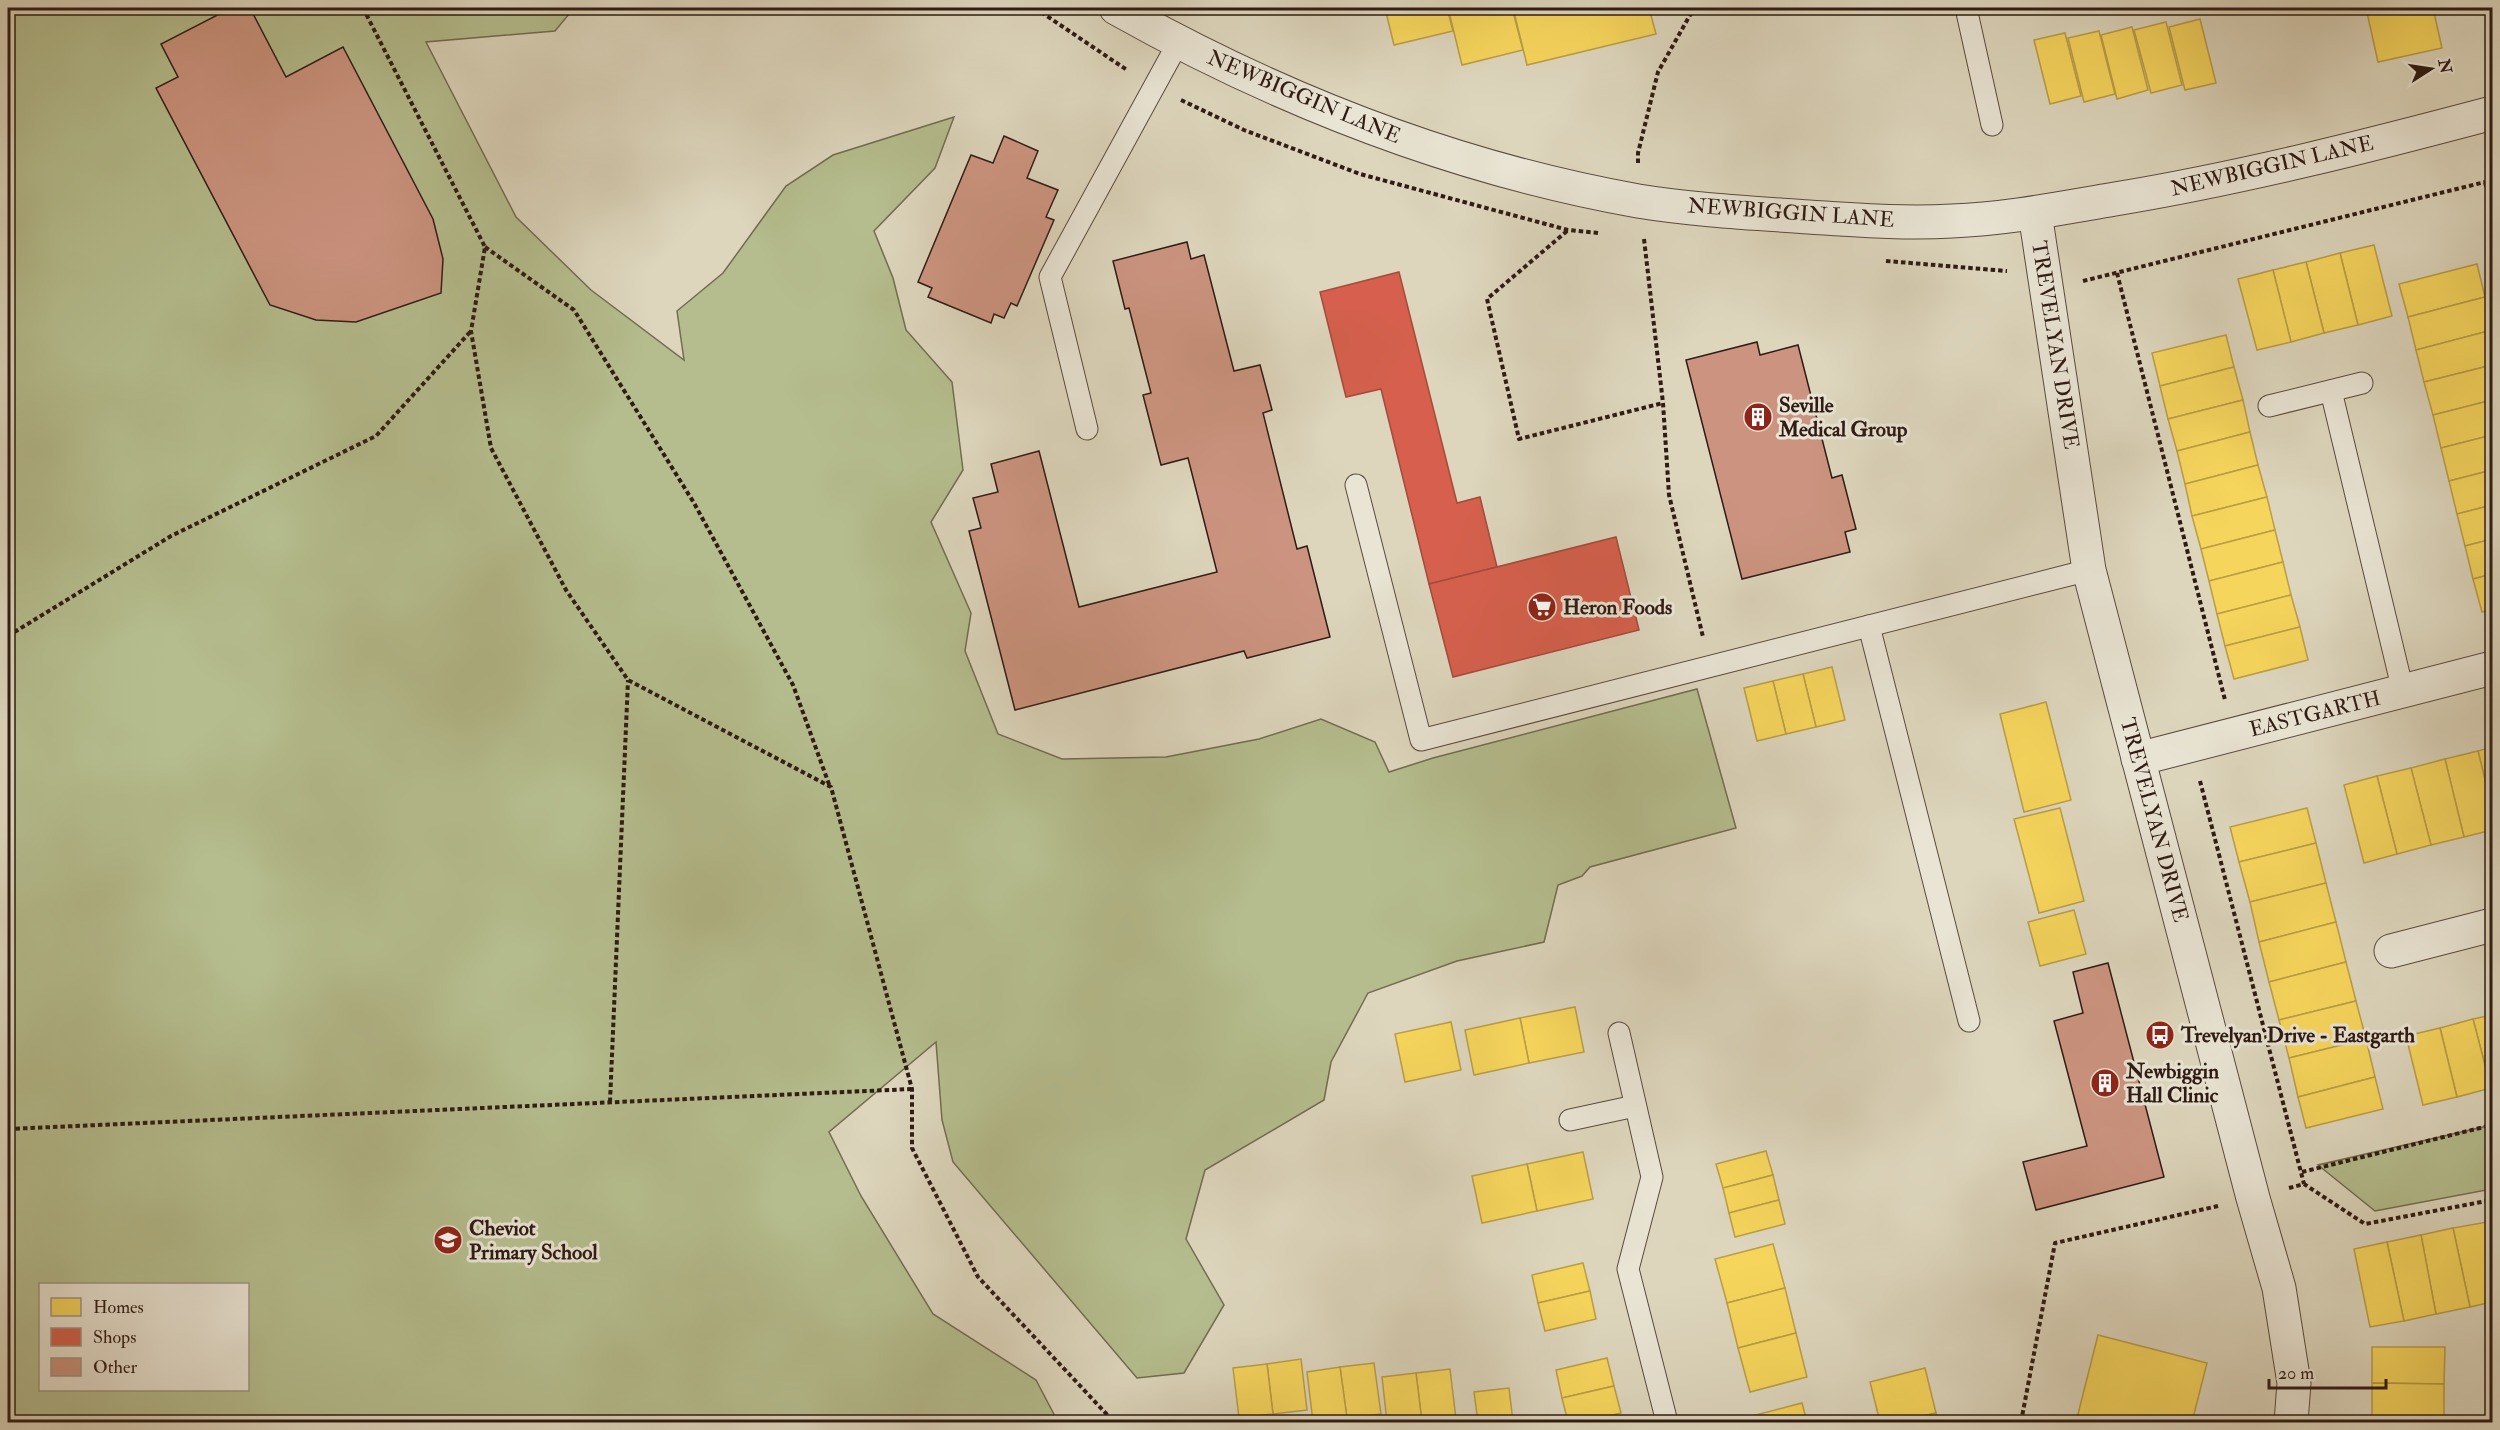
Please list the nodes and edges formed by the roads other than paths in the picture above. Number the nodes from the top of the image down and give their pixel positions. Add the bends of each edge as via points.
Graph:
1 (1116, 8) edge
2 (1966, 8) edge
3 (1178, 43) junction
4 (2493, 113) edge
5 (1992, 125) dead end
6 (2035, 213) junction
7 (2362, 383) dead end
8 (2331, 391) junction
9 (2270, 406) dead end
10 (1087, 429) dead end
11 (1356, 485) dead end
12 (2090, 570) junction
13 (1869, 626) junction
14 (2493, 668) edge
15 (2403, 691) junction
16 (2138, 759) junction
17 (2493, 925) edge
18 (2391, 951) dead end
19 (1969, 1021) dead end
20 (1619, 1034) dead end
21 (1635, 1106) junction
22 (1570, 1120) dead end
23 (1667, 1422) edge
24 (2291, 1422) edge

1 - 3 street, NEWBIGGIN LANE
2 - 5 lane
3 - 6 street, NEWBIGGIN LANE via 1301,101 1411,142 1513,173 1639,201 1863,220 1952,221
3 - 10 lane via 1050,277
4 - 6 street, NEWBIGGIN LANE via 2210,183
6 - 12 street, TREVELYAN DRIVE
7 - 8 lane
8 - 9 lane
8 - 15 lane
11 - 13 lane via 1421,740
12 - 13 lane
12 - 16 street, TREVELYAN DRIVE
13 - 19 lane
14 - 15 street, EASTGARTH
15 - 16 street, EASTGARTH
16 - 24 street, TREVELYAN DRIVE via 2279,1288 2294,1383
17 - 18 street
20 - 21 lane
21 - 22 lane
21 - 23 lane via 1652,1177 1628,1269

